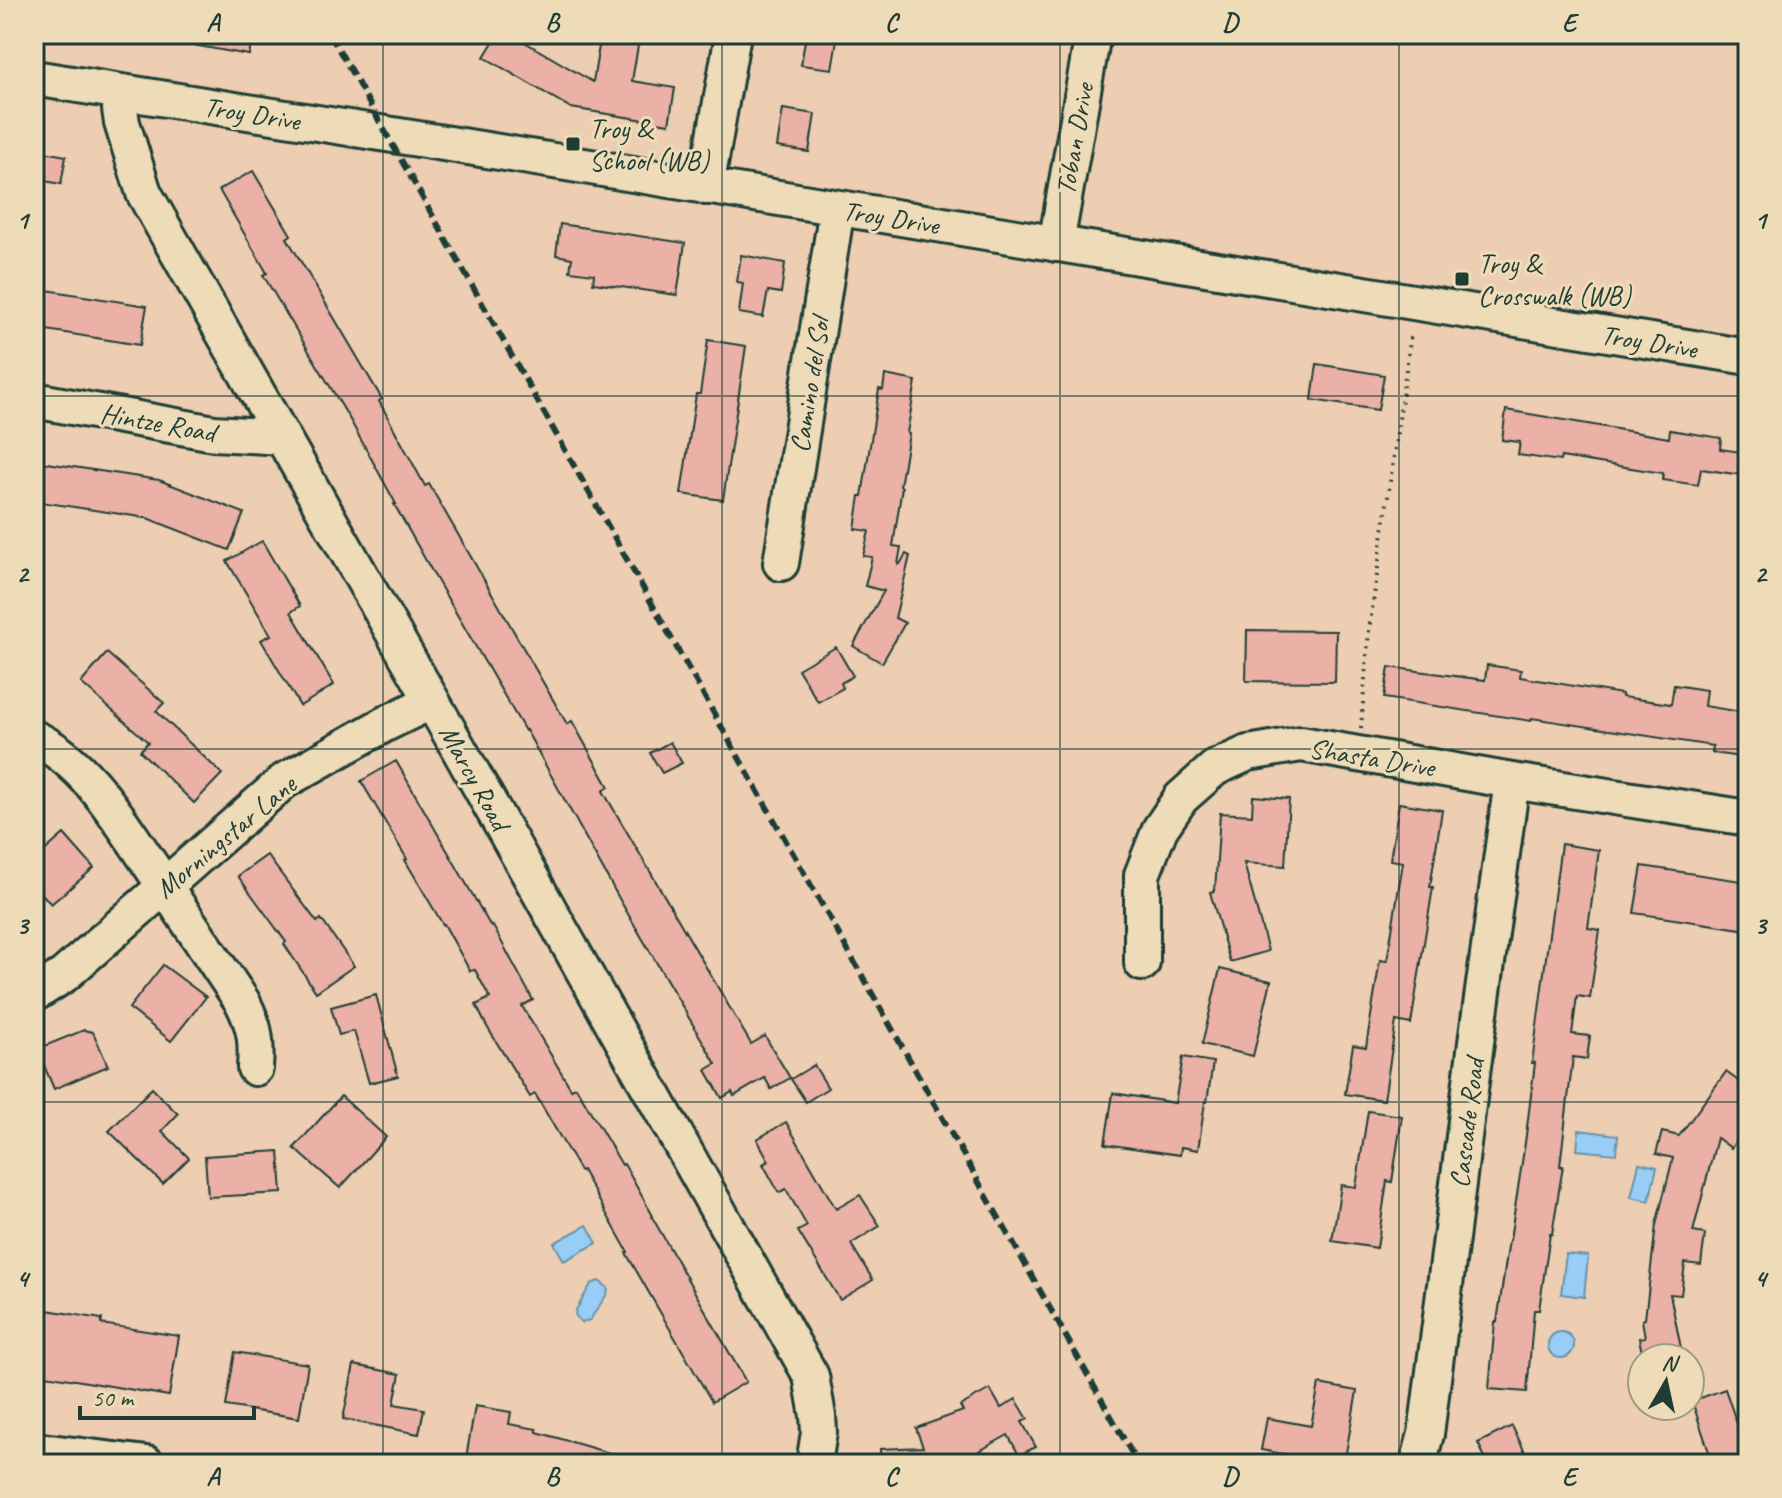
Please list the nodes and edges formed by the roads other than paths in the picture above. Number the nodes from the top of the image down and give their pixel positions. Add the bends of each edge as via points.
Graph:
1 (733, 34) edge
2 (1093, 34) edge
3 (34, 78) edge
4 (124, 93) junction
5 (706, 187) junction
6 (837, 208) junction
7 (1056, 244) junction
8 (1748, 357) edge
9 (34, 400) edge
10 (282, 437) junction
11 (781, 563) dead end
12 (432, 701) junction
13 (34, 738) edge
14 (1512, 781) junction
15 (1748, 818) edge
16 (165, 886) junction
17 (1142, 963) dead end
18 (34, 994) edge
19 (255, 1068) dead end
20 (34, 1450) edge
21 (147, 1464) edge
22 (814, 1464) edge
23 (1418, 1464) edge

1 - 5 street
2 - 7 street, Toban Drive
3 - 4 street, Troy Drive
4 - 5 street, Troy Drive
4 - 10 street, Marcy Road via 122,123 144,193
5 - 6 street, Troy Drive
6 - 7 street, Troy Drive
6 - 11 street, Camino del Sol
7 - 8 street, Troy Drive
9 - 10 street, Hintze Road via 214,433
10 - 12 street, Marcy Road
12 - 16 street, Morningstar Lane via 284,781
12 - 22 street, Marcy Road via 811,1376 819,1432
13 - 16 street via 91,782
14 - 15 street, Shasta Drive
14 - 17 street, Shasta Drive via 1301,744 1248,753 1215,768 1181,798 1160,829 1142,875
14 - 23 street, Cascade Road
16 - 18 street, Morningstar Lane via 64,975
16 - 19 street via 243,1003 257,1044
20 - 21 street

